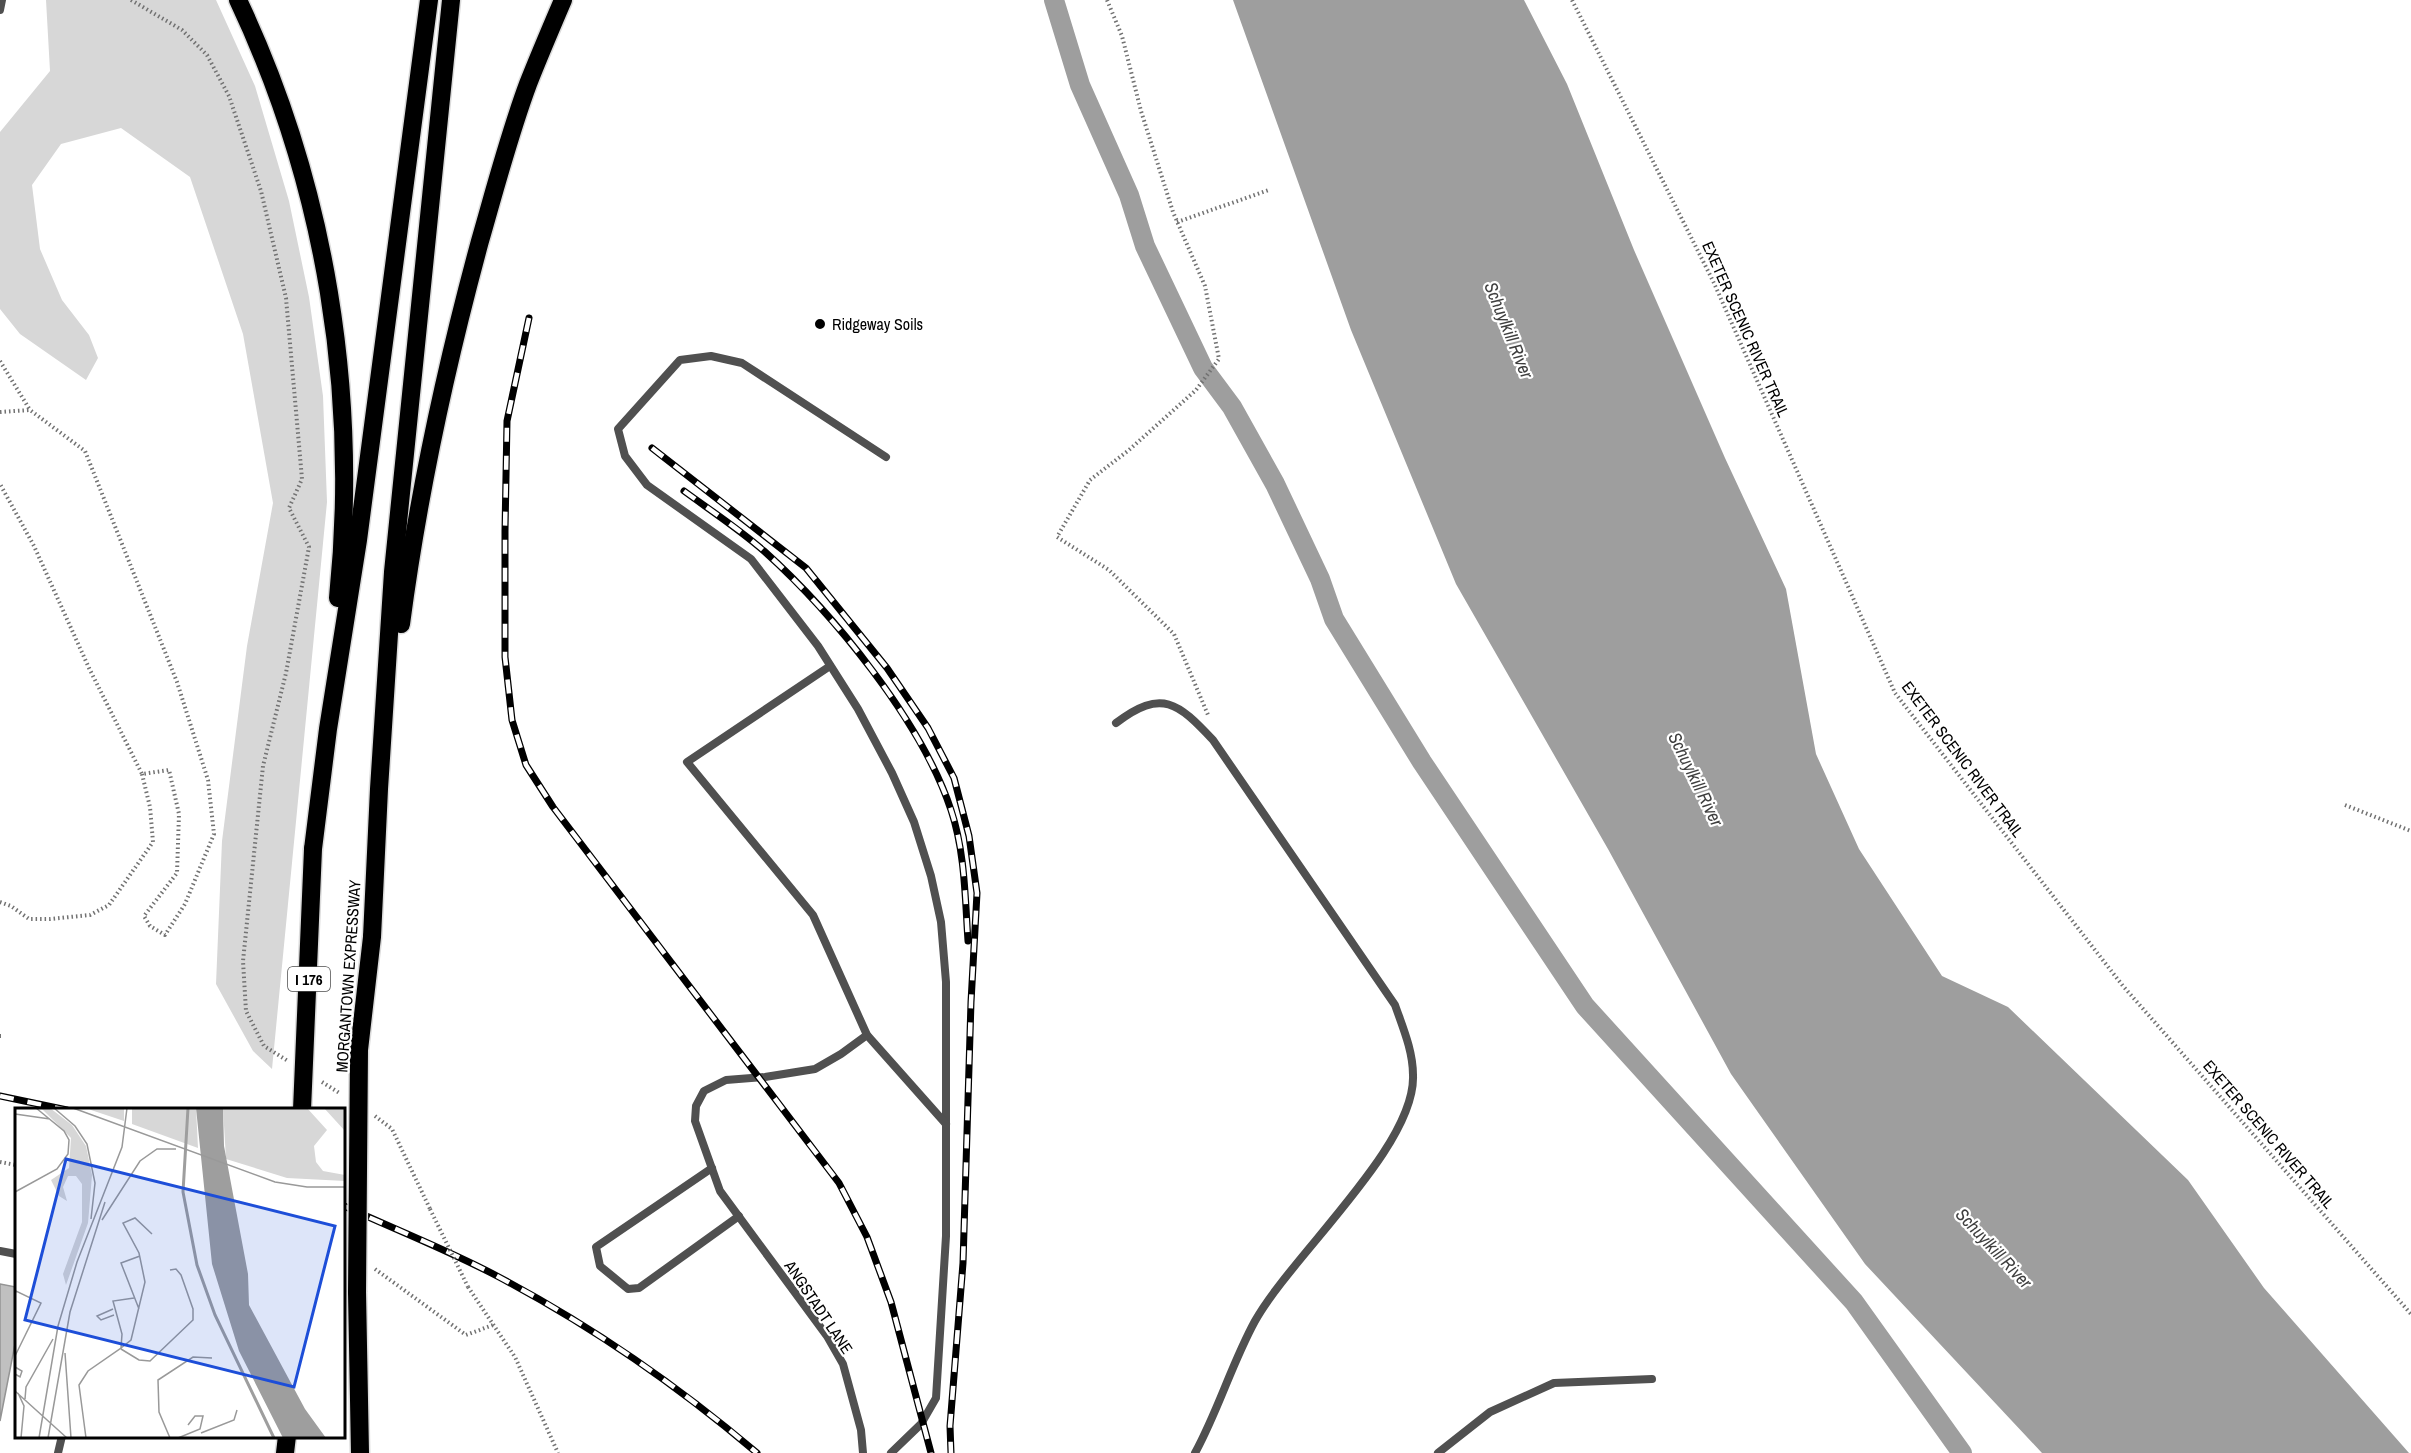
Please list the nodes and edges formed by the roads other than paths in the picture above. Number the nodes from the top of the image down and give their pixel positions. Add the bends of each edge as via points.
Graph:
1 (2, 0) edge
2 (238, 0) edge
3 (429, 0) edge
4 (451, 0) edge
5 (563, 0) edge
6 (0, 10) edge
7 (886, 457) dead end
8 (830, 666) junction
9 (1116, 723) dead end
10 (328, 729) junction
11 (379, 789) junction
12 (867, 1035) junction
13 (302, 1108) edge
14 (946, 1124) junction
15 (711, 1168) junction
16 (739, 1216) junction
17 (0, 1251) edge
18 (15, 1254) edge
19 (1652, 1379) dead end
20 (62, 1438) edge
21 (58, 1453) edge
22 (360, 1453) edge
23 (863, 1453) edge
24 (891, 1453) edge
25 (1195, 1453) edge
26 (1438, 1453) edge

1 - 6 lane
2 - 10 highway via 262,51 295,143 333,317 343,423 344,504
3 - 10 highway via 358,540
4 - 11 highway via 394,560
5 - 11 highway via 528,85 494,191 443,390 409,561
7 - 8 lane via 742,363 711,356 680,360 618,429 625,456 647,485 751,559
8 - 12 lane via 687,762 813,915
8 - 14 lane via 892,773 914,822 931,876 941,922 946,982
9 - 25 lane via 1133,710 1168,702 1189,714 1214,740 1395,1005 1414,1076 1411,1099 1399,1128 1367,1177 1300,1257 1256,1320
10 - 13 highway, I 176, bridge via 313,849
11 - 22 highway, MORGANTOWN EXPRESSWAY, bridge via 372,937 359,1050
12 - 14 lane
12 - 15 lane, ANGSTADT LANE via 815,1069 726,1080 704,1091 696,1106 695,1121
14 - 24 lane via 946,1236 936,1398 921,1424
15 - 16 lane, ANGSTADT LANE via 720,1191
15 - 16 lane via 597,1247 600,1266 628,1289 639,1288
16 - 23 lane, ANGSTADT LANE via 827,1336 843,1365 857,1412
17 - 18 lane
19 - 26 lane via 1554,1383 1490,1412
20 - 21 lane

